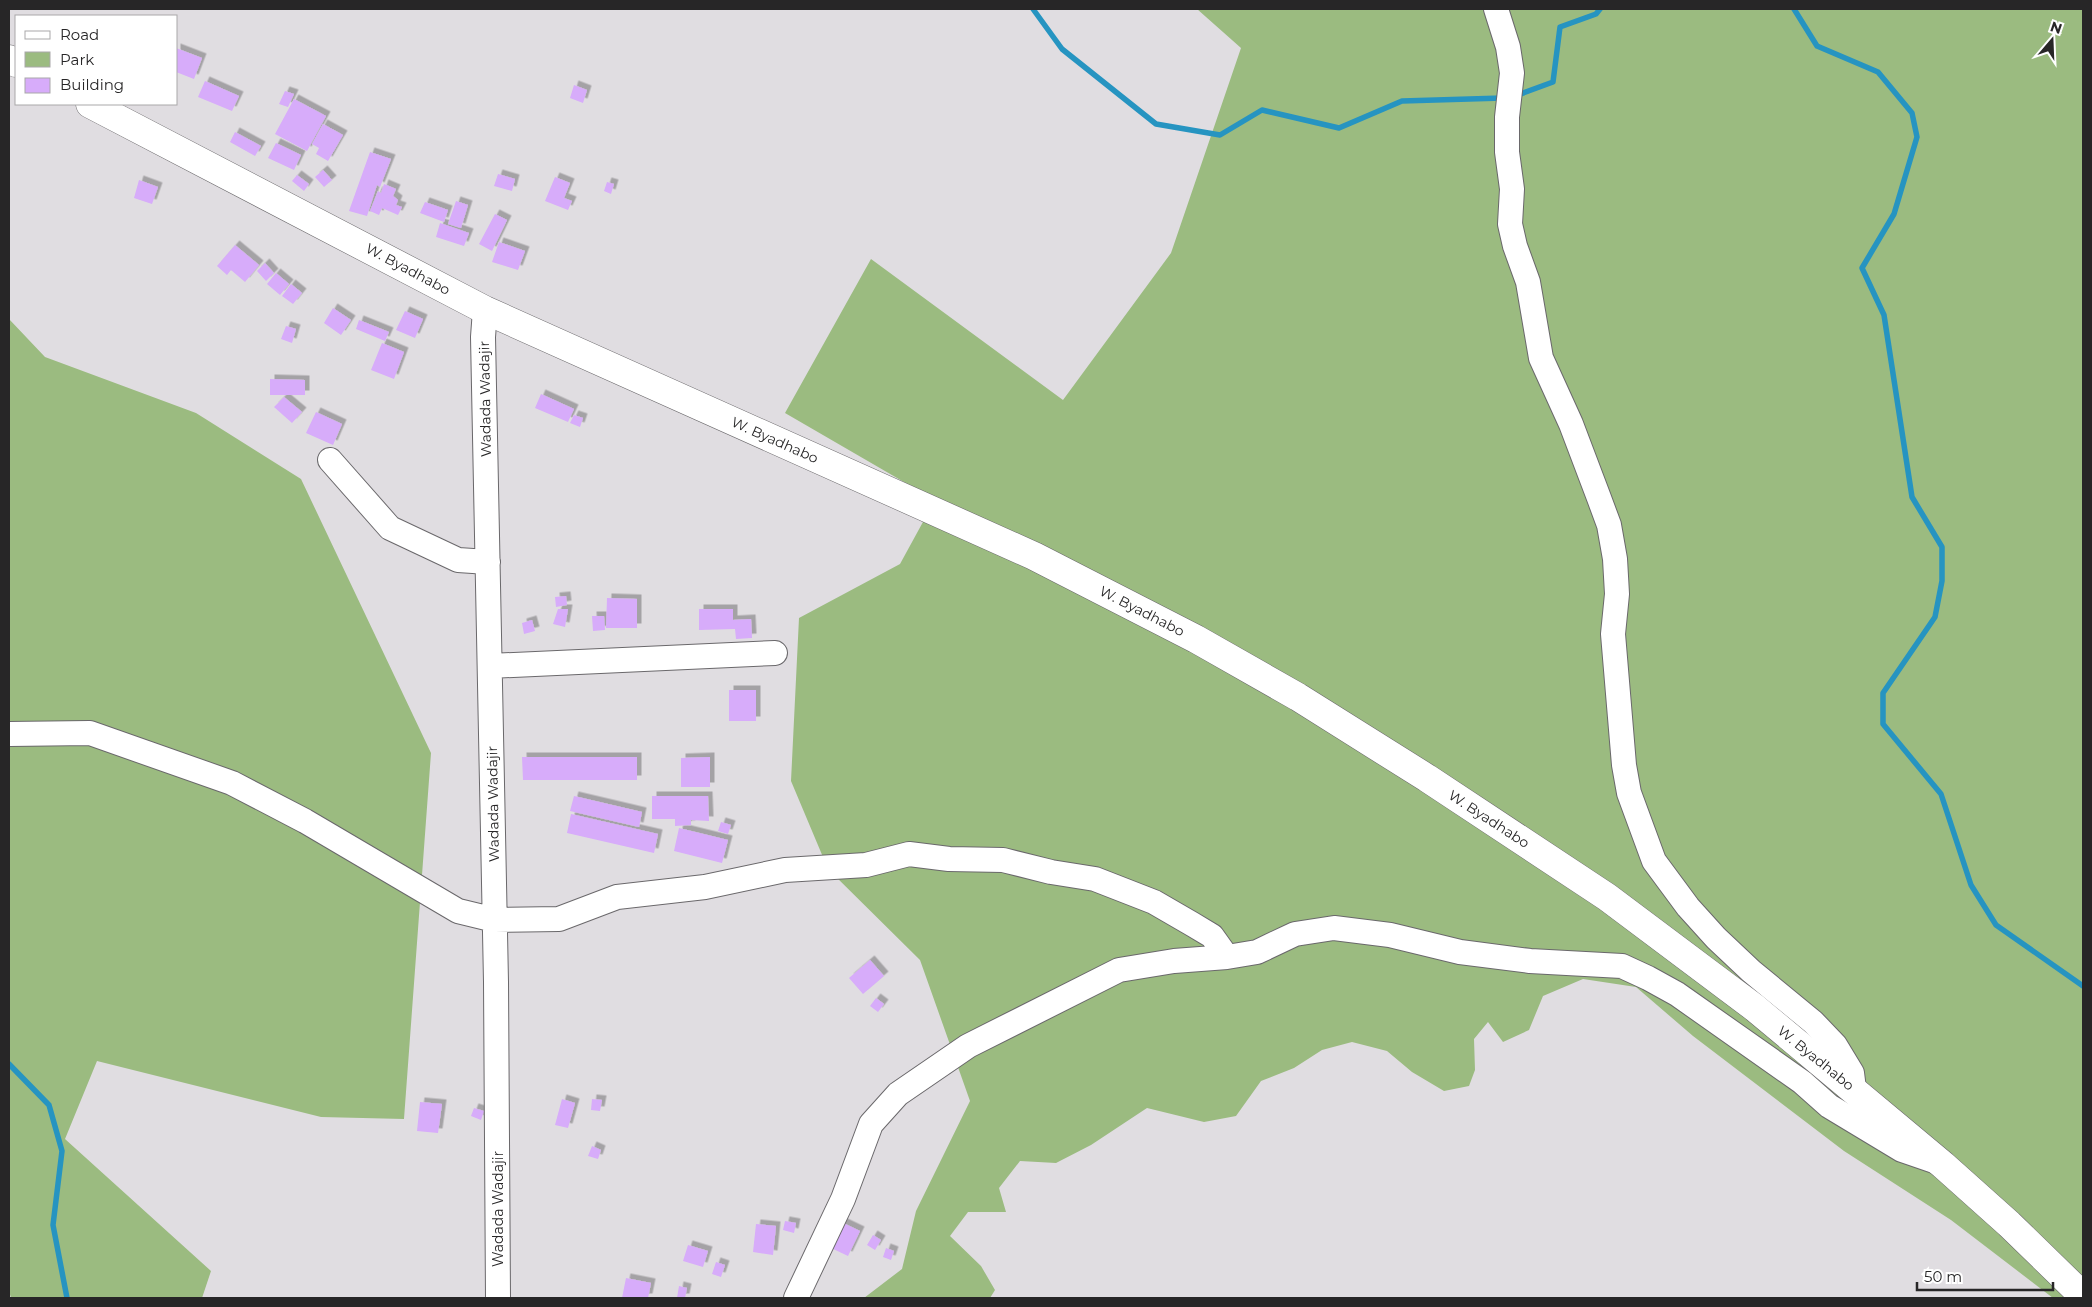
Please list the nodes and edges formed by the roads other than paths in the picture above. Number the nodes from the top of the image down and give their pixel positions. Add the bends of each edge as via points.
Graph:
1 (1496, 9) edge
2 (92, 105) edge
3 (485, 310) junction
4 (330, 460) dead end
5 (488, 562) junction
6 (775, 653) dead end
7 (490, 666) junction
8 (9, 734) edge
9 (495, 920) junction
10 (1226, 957) junction
11 (1854, 1090) junction
12 (1943, 1165) junction
13 (2083, 1296) edge
14 (498, 1298) edge
15 (796, 1298) edge

1 - 11 street via 1512,73 1507,135 1512,189 1510,224 1528,282 1541,358 1571,424 1605,516 1615,559 1617,594 1613,634 1629,793 1654,861 1688,907 1716,938 1835,1045 1852,1073
2 - 3 main road, W. Byadhabo
3 - 5 street, Wadada Wadajir
3 - 11 main road, W. Byadhabo via 1034,556 1196,639 1298,697 1607,897 1755,1008
4 - 5 street via 390,528 458,560
5 - 7 street, Wadada Wadajir
6 - 7 street
7 - 9 street, Wadada Wadajir
8 - 9 street via 90,733 204,772 256,794 458,911
9 - 10 street via 558,919 618,897 705,887 785,870 866,866 909,854 948,859 1003,860 1095,879 1154,902 1192,924 1212,936
9 - 14 street, Wadada Wadajir
10 - 12 street via 1257,952 1295,934 1334,928 1390,934 1460,952 1530,961 1622,966 1677,994 1802,1082 1829,1106 1902,1150
10 - 15 street via 1119,970 968,1046 898,1094 871,1124 843,1199
11 - 12 main road, W. Byadhabo
12 - 13 main road, W. Byadhabo

